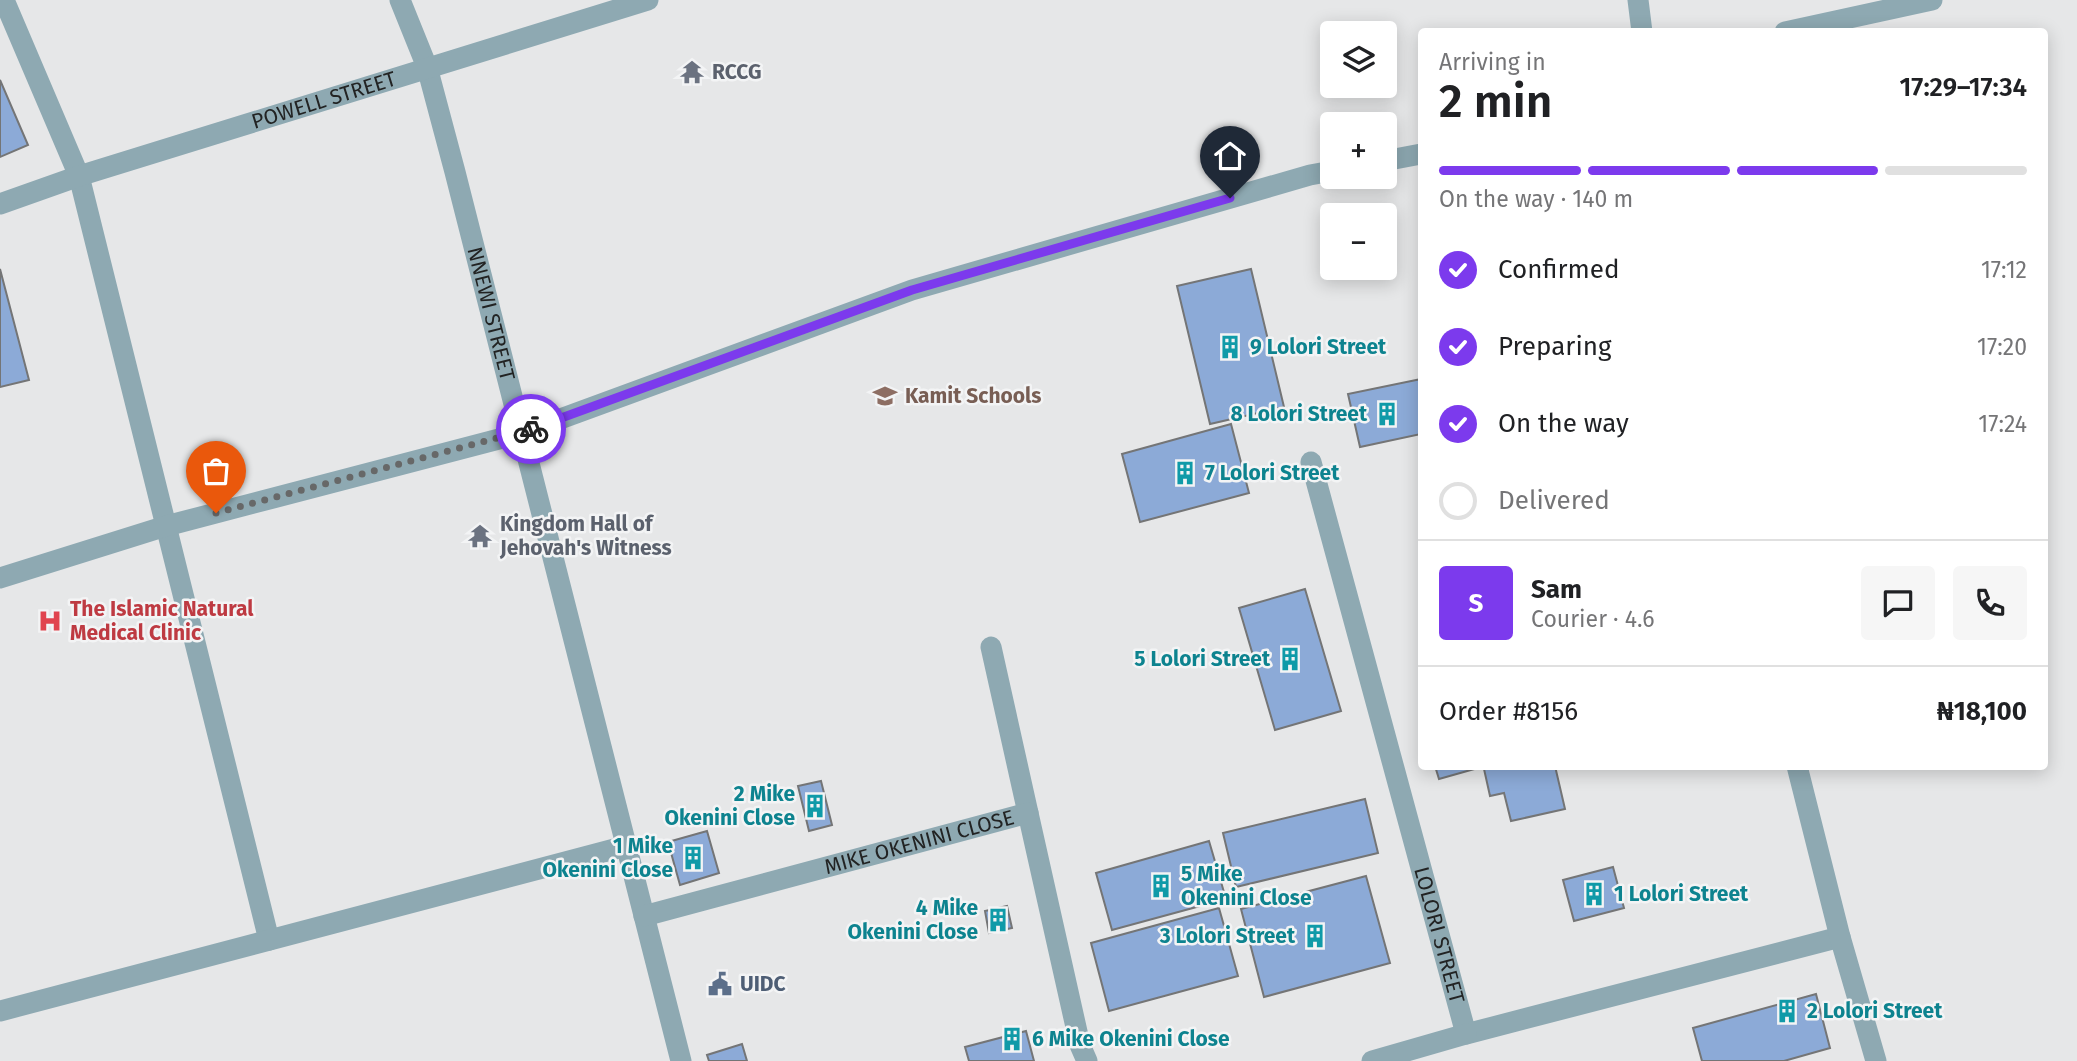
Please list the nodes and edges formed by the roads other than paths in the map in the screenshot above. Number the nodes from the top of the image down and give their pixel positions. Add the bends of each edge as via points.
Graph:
1 (5, 0) edge
2 (400, 0) edge
3 (648, 0) edge
4 (1638, 0) edge
5 (1933, 0) edge
6 (1642, 28) edge
7 (1804, 28) edge
8 (427, 67) junction
9 (1418, 155) edge
10 (1397, 159) edge
11 (1320, 173) edge
12 (79, 176) junction
13 (0, 204) edge
14 (522, 433) junction
15 (1311, 461) dead end
16 (166, 526) junction
17 (0, 578) edge
18 (991, 648) dead end
19 (1798, 770) edge
20 (1028, 813) junction
21 (626, 846) junction
22 (644, 916) junction
23 (1840, 937) junction
24 (269, 940) junction
25 (0, 1011) edge
26 (1466, 1034) junction
27 (681, 1061) edge
28 (1087, 1061) edge
29 (1372, 1061) edge
30 (1876, 1061) edge

1 - 12 street
2 - 8 street, NNEWI STREET
3 - 8 street, POWELL STREET
4 - 6 street
5 - 7 street
8 - 12 street, POWELL STREET
8 - 14 street, NNEWI STREET
9 - 10 street
11 - 14 street via 912,290
12 - 13 street, POWELL STREET
12 - 16 street
14 - 16 street
14 - 21 street, NNEWI STREET
15 - 26 street, LOLORI STREET
16 - 17 street
16 - 24 street
18 - 20 street
19 - 23 street
20 - 22 street, MIKE OKENINI CLOSE
20 - 28 street, MIKE OKENINI CLOSE
21 - 22 street, NNEWI STREET
21 - 24 street
22 - 27 street, NNEWI STREET
23 - 26 street
23 - 30 street
24 - 25 street
26 - 29 street

